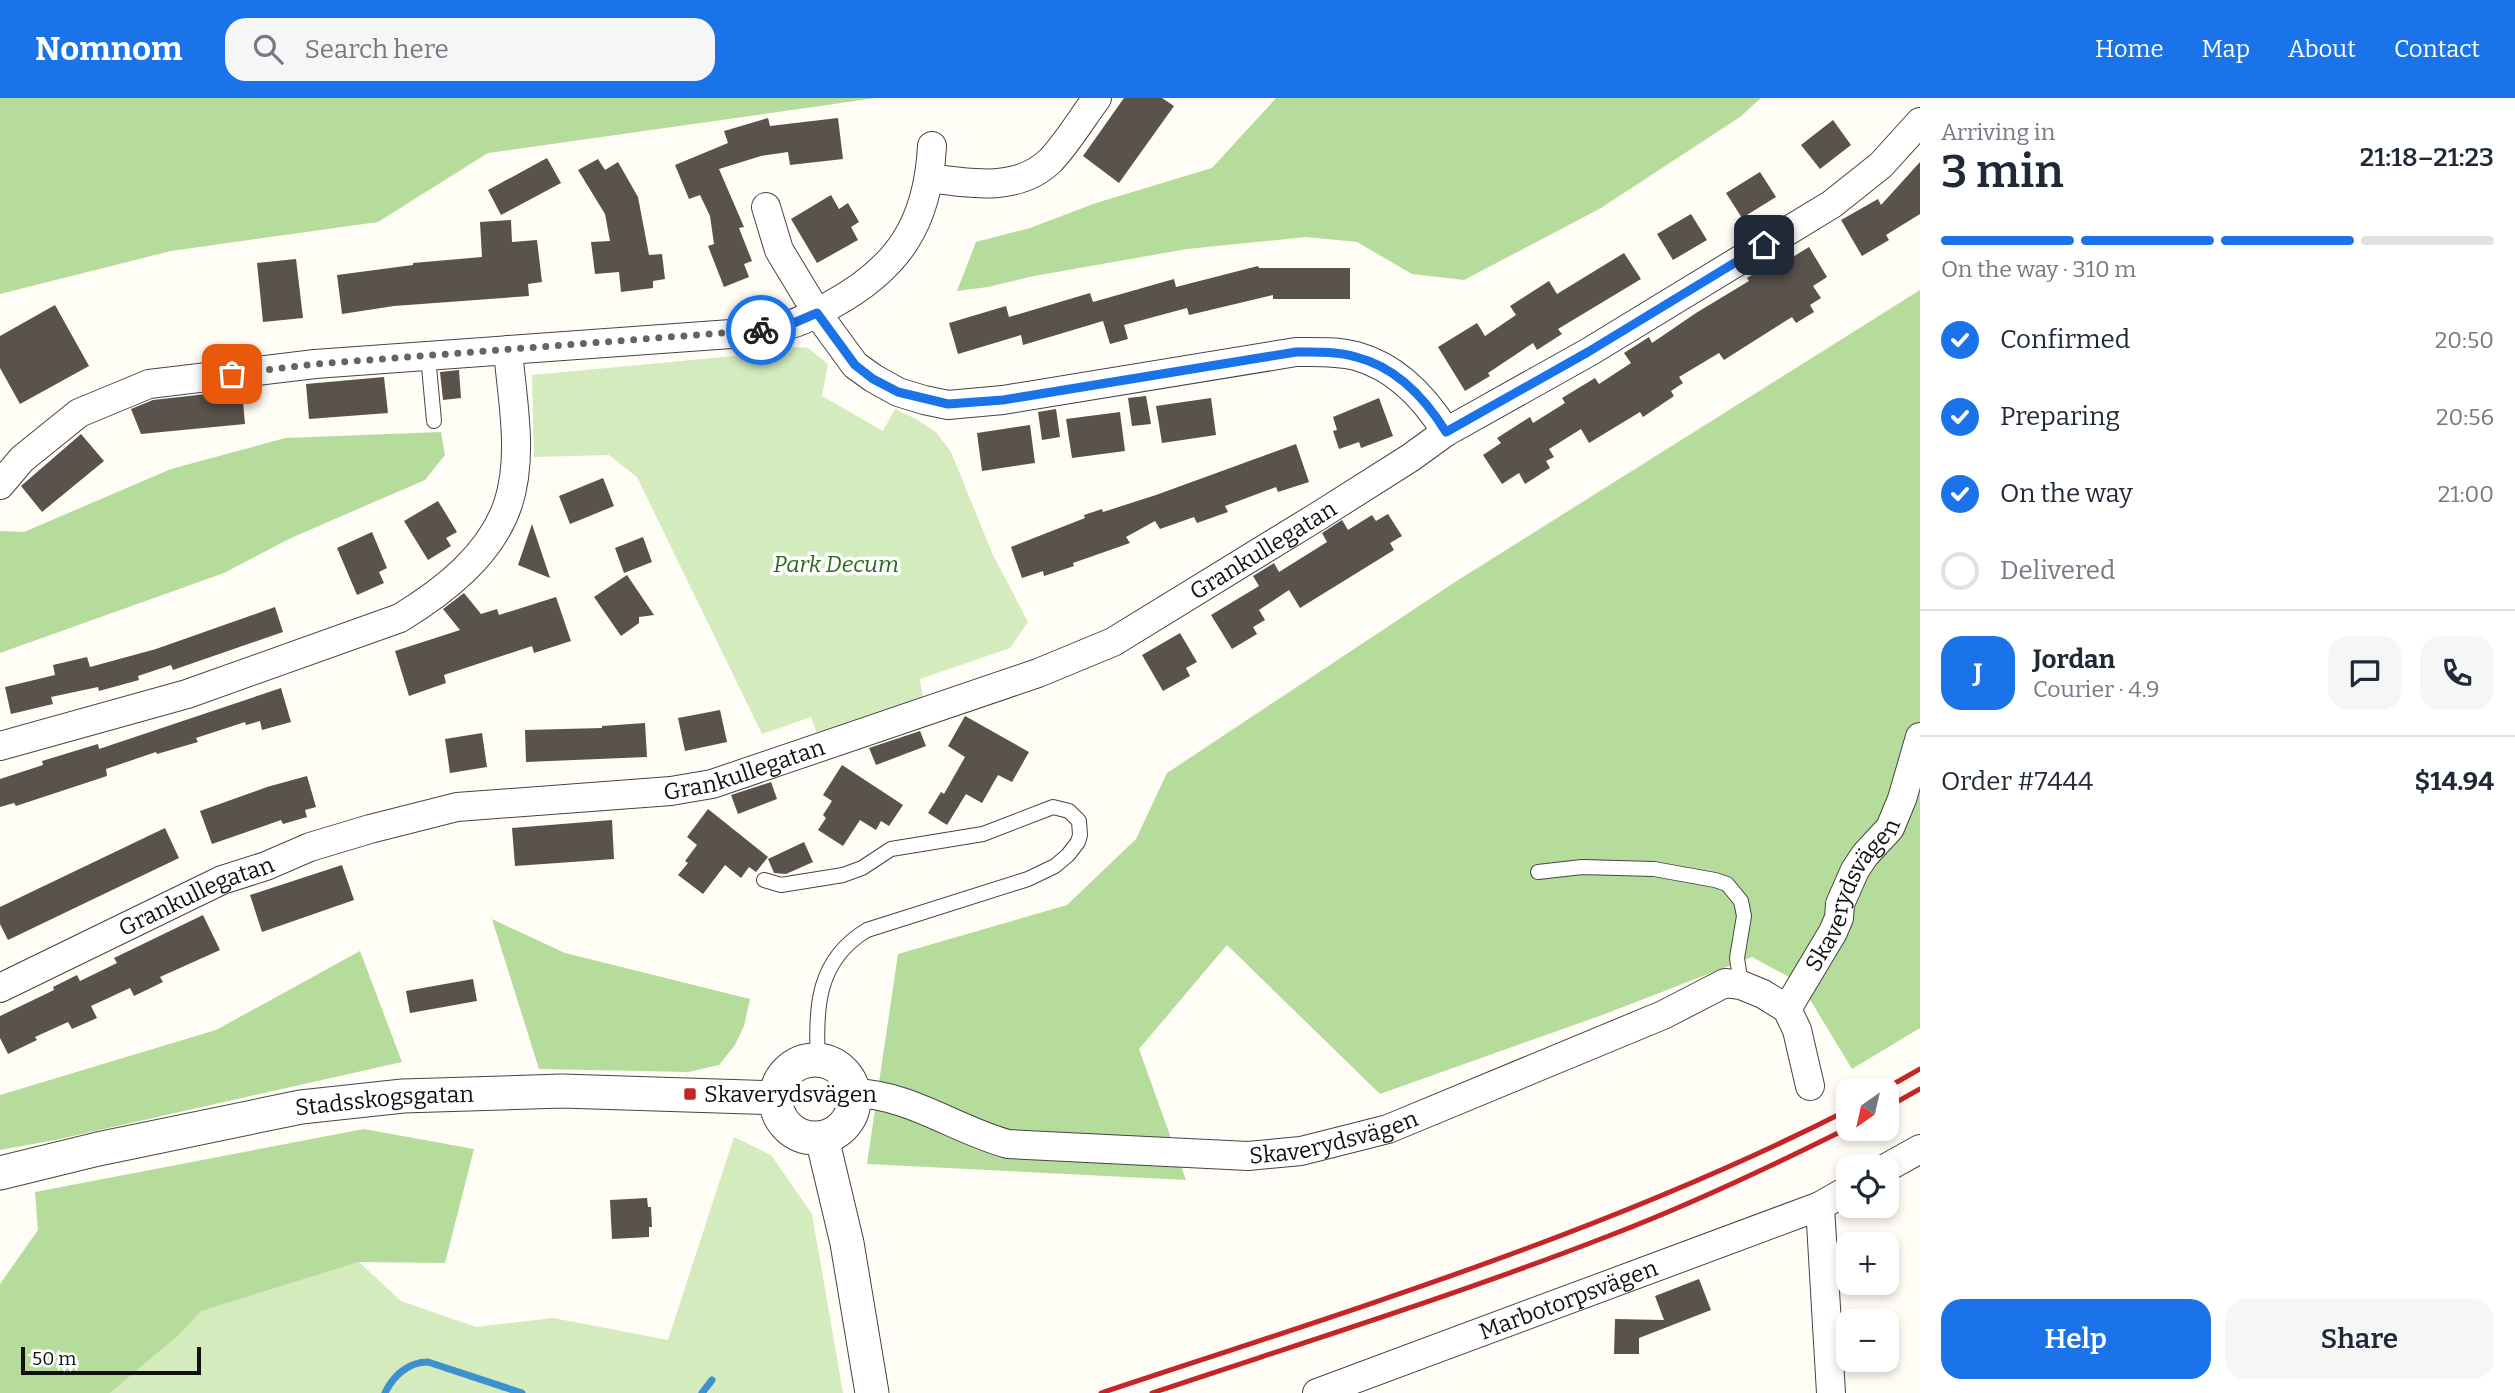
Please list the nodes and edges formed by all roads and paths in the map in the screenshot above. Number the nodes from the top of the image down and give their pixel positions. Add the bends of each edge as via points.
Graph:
1 (1097, 98) edge
2 (1920, 122) edge
3 (933, 146) dead end
4 (930, 178) junction
5 (766, 207) dead end
6 (817, 313) junction
7 (508, 350) junction
8 (428, 355) junction
9 (434, 421) dead end
10 (1446, 432) junction
11 (0, 485) edge
12 (1920, 737) edge
13 (0, 746) edge
14 (1538, 872) dead end
15 (764, 880) dead end
16 (1741, 985) junction
17 (0, 988) edge
18 (1787, 1009) junction
19 (818, 1060) junction
20 (1810, 1086) dead end
21 (853, 1093) junction
22 (776, 1098) junction
23 (822, 1138) junction
24 (1920, 1149) edge
25 (1899, 1161) edge
26 (0, 1173) edge
27 (1836, 1197) edge
28 (1821, 1206) junction
29 (872, 1393) edge
30 (1317, 1393) edge
31 (1831, 1393) edge

1 - 4 street via 1050,161 1026,177 1003,184
2 - 10 street, Grankullegatan via 1881,165 1832,204
3 - 4 street
4 - 6 street via 924,206 904,244 852,294
5 - 6 street via 779,250
6 - 7 street via 789,325 744,333
6 - 10 street via 855,365 873,379 898,392 936,402 1003,400 1296,352 1331,353 1385,369 1415,390
7 - 8 street
7 - 13 street via 515,434 508,504 489,540 459,577 430,600 400,618 187,694
8 - 9 lane
8 - 11 street via 149,384 79,413 22,458
10 - 17 street, Grankullegatan via 1172,608 1064,663 712,784 457,807 310,847 222,880
12 - 18 street, Skaverydsvägen via 1890,828 1855,870 1833,932
14 - 16 lane via 1582,867 1654,869 1727,884 1741,901 1744,916 1737,958
15 - 19 lane via 781,885 843,875 891,849 983,834 1053,807 1069,811 1079,821 1078,842 1055,866 852,939 832,962 819,999
16 - 18 street
16 - 21 street, Skaverydsvägen via 1725,983 1663,1015 1388,1129 1301,1151 1248,1156 1008,1144 899,1102
18 - 20 street via 1797,1030
19 - 21 street via 838,1068
19 - 22 street via 789,1070
21 - 23 street via 847,1122
22 - 23 street via 789,1129
22 - 26 street, Stadsskogsgatan via 562,1091 402,1096 257,1115
23 - 29 street via 847,1243
24 - 25 street
27 - 28 street, Marbotorpsvägen
28 - 30 street, Marbotorpsvägen
28 - 31 street

